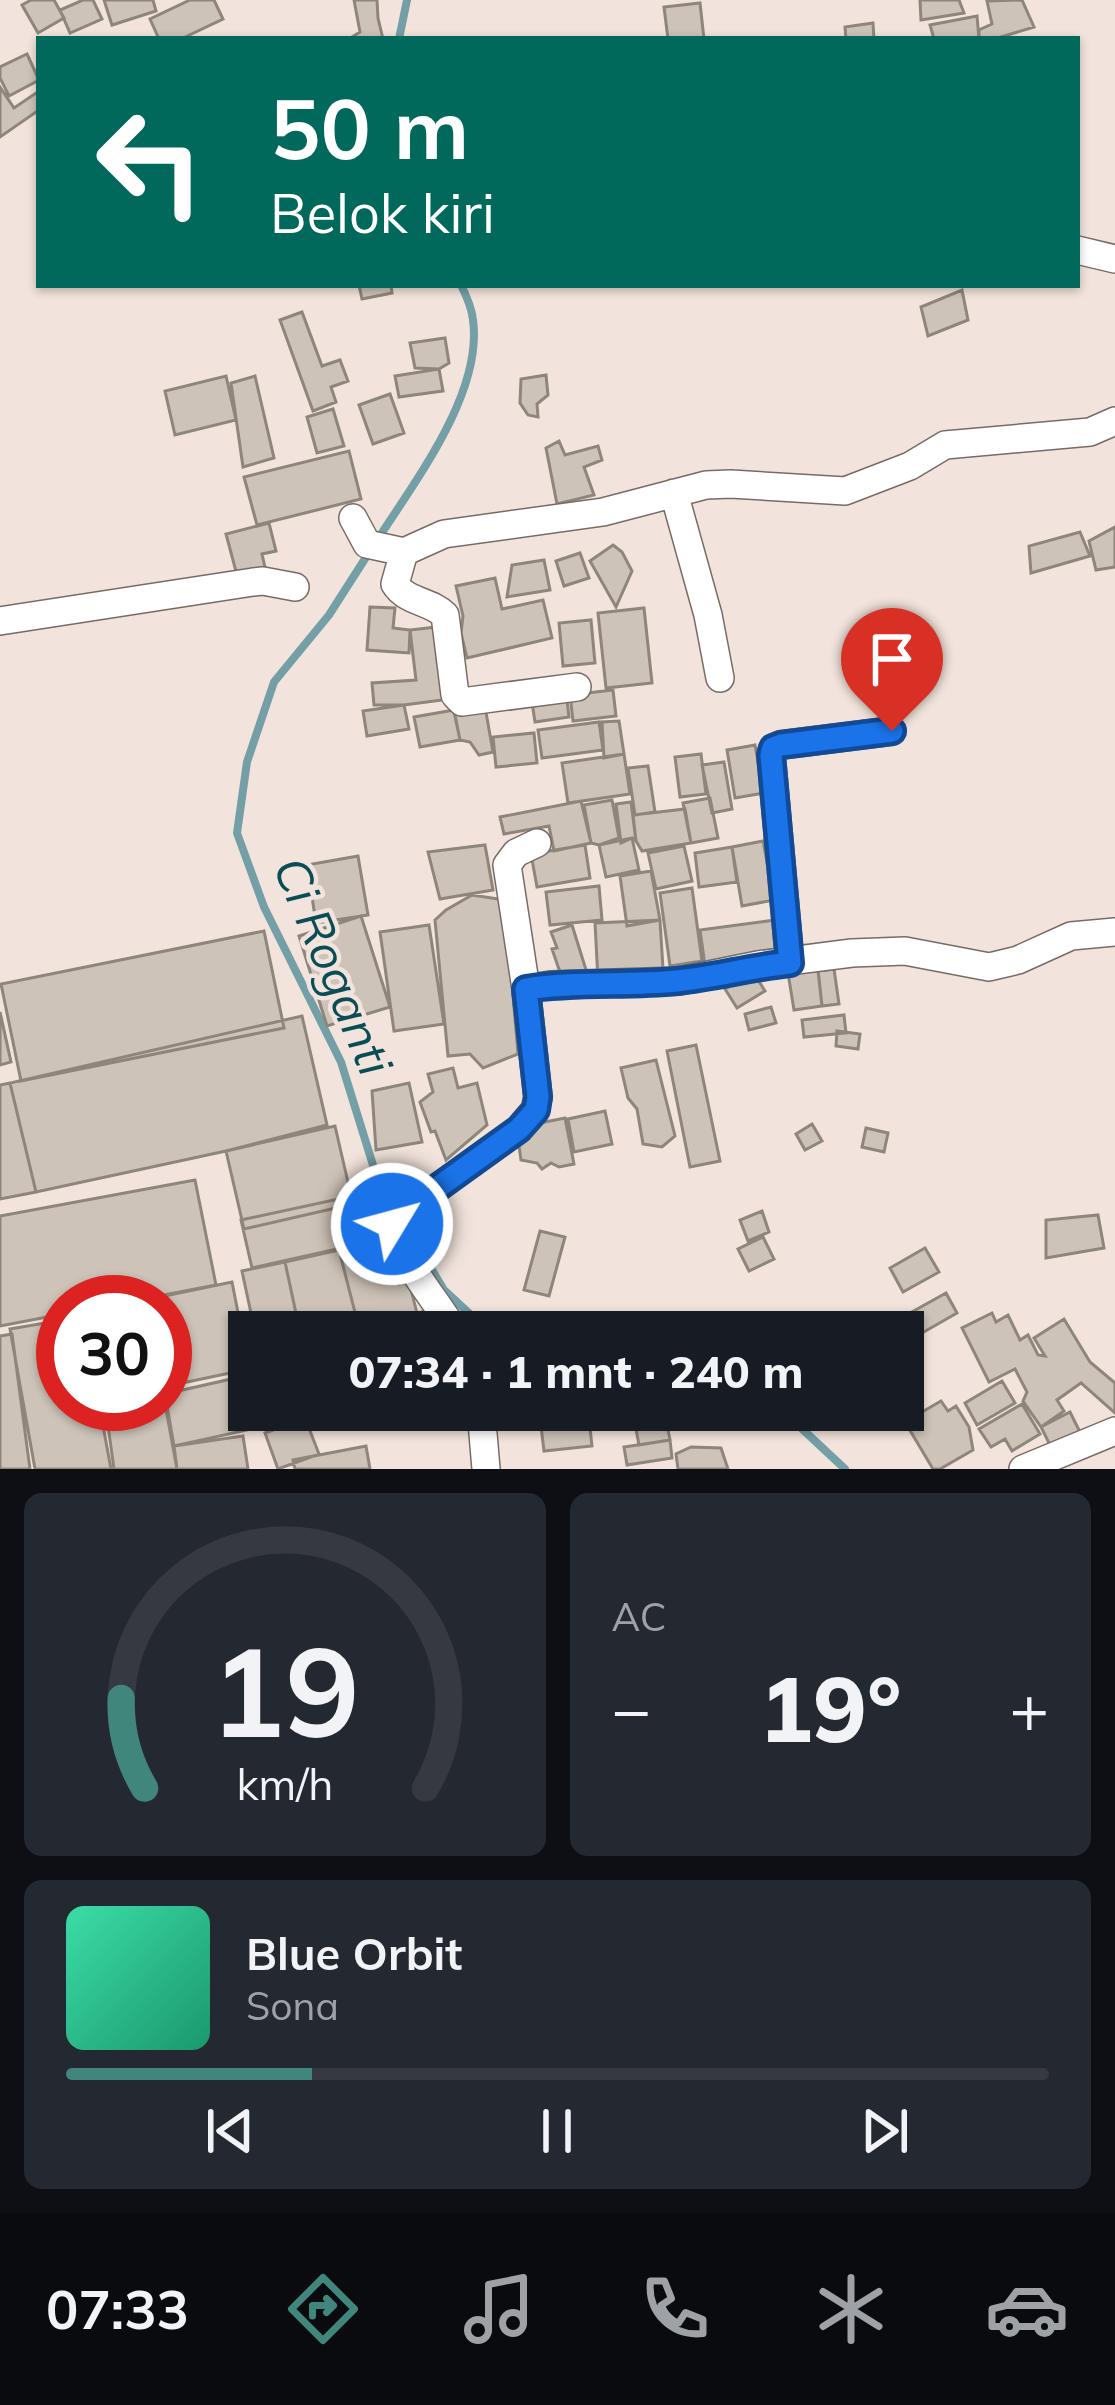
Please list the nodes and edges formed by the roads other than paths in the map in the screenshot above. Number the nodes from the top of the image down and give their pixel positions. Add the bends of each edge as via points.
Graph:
1 (1080, 251) edge
2 (1115, 259) edge
3 (1115, 421) edge
4 (674, 493) junction
5 (353, 518) dead end
6 (386, 549) junction
7 (296, 587) dead end
8 (0, 621) edge
9 (720, 678) dead end
10 (577, 687) dead end
11 (892, 731) dead end
12 (537, 843) dead end
13 (1115, 932) edge
14 (790, 963) junction
15 (526, 989) junction
16 (565, 1110) dead end
17 (531, 1117) junction
18 (442, 1311) edge
19 (483, 1431) edge
20 (1115, 1431) edge
21 (486, 1469) edge
22 (1023, 1469) edge

1 - 2 street
3 - 4 street via 1090,432 945,445 845,491 706,484
4 - 6 street
4 - 9 street
5 - 6 street
6 - 10 street via 401,593 446,615 458,700
7 - 8 street via 253,582
11 - 14 street via 773,748
12 - 15 street via 507,866
13 - 14 street via 1071,936 989,967 905,951
14 - 15 street via 679,981
15 - 17 street via 538,1097
16 - 17 street
17 - 18 street via 402,1213 393,1231
19 - 21 street
20 - 22 street

